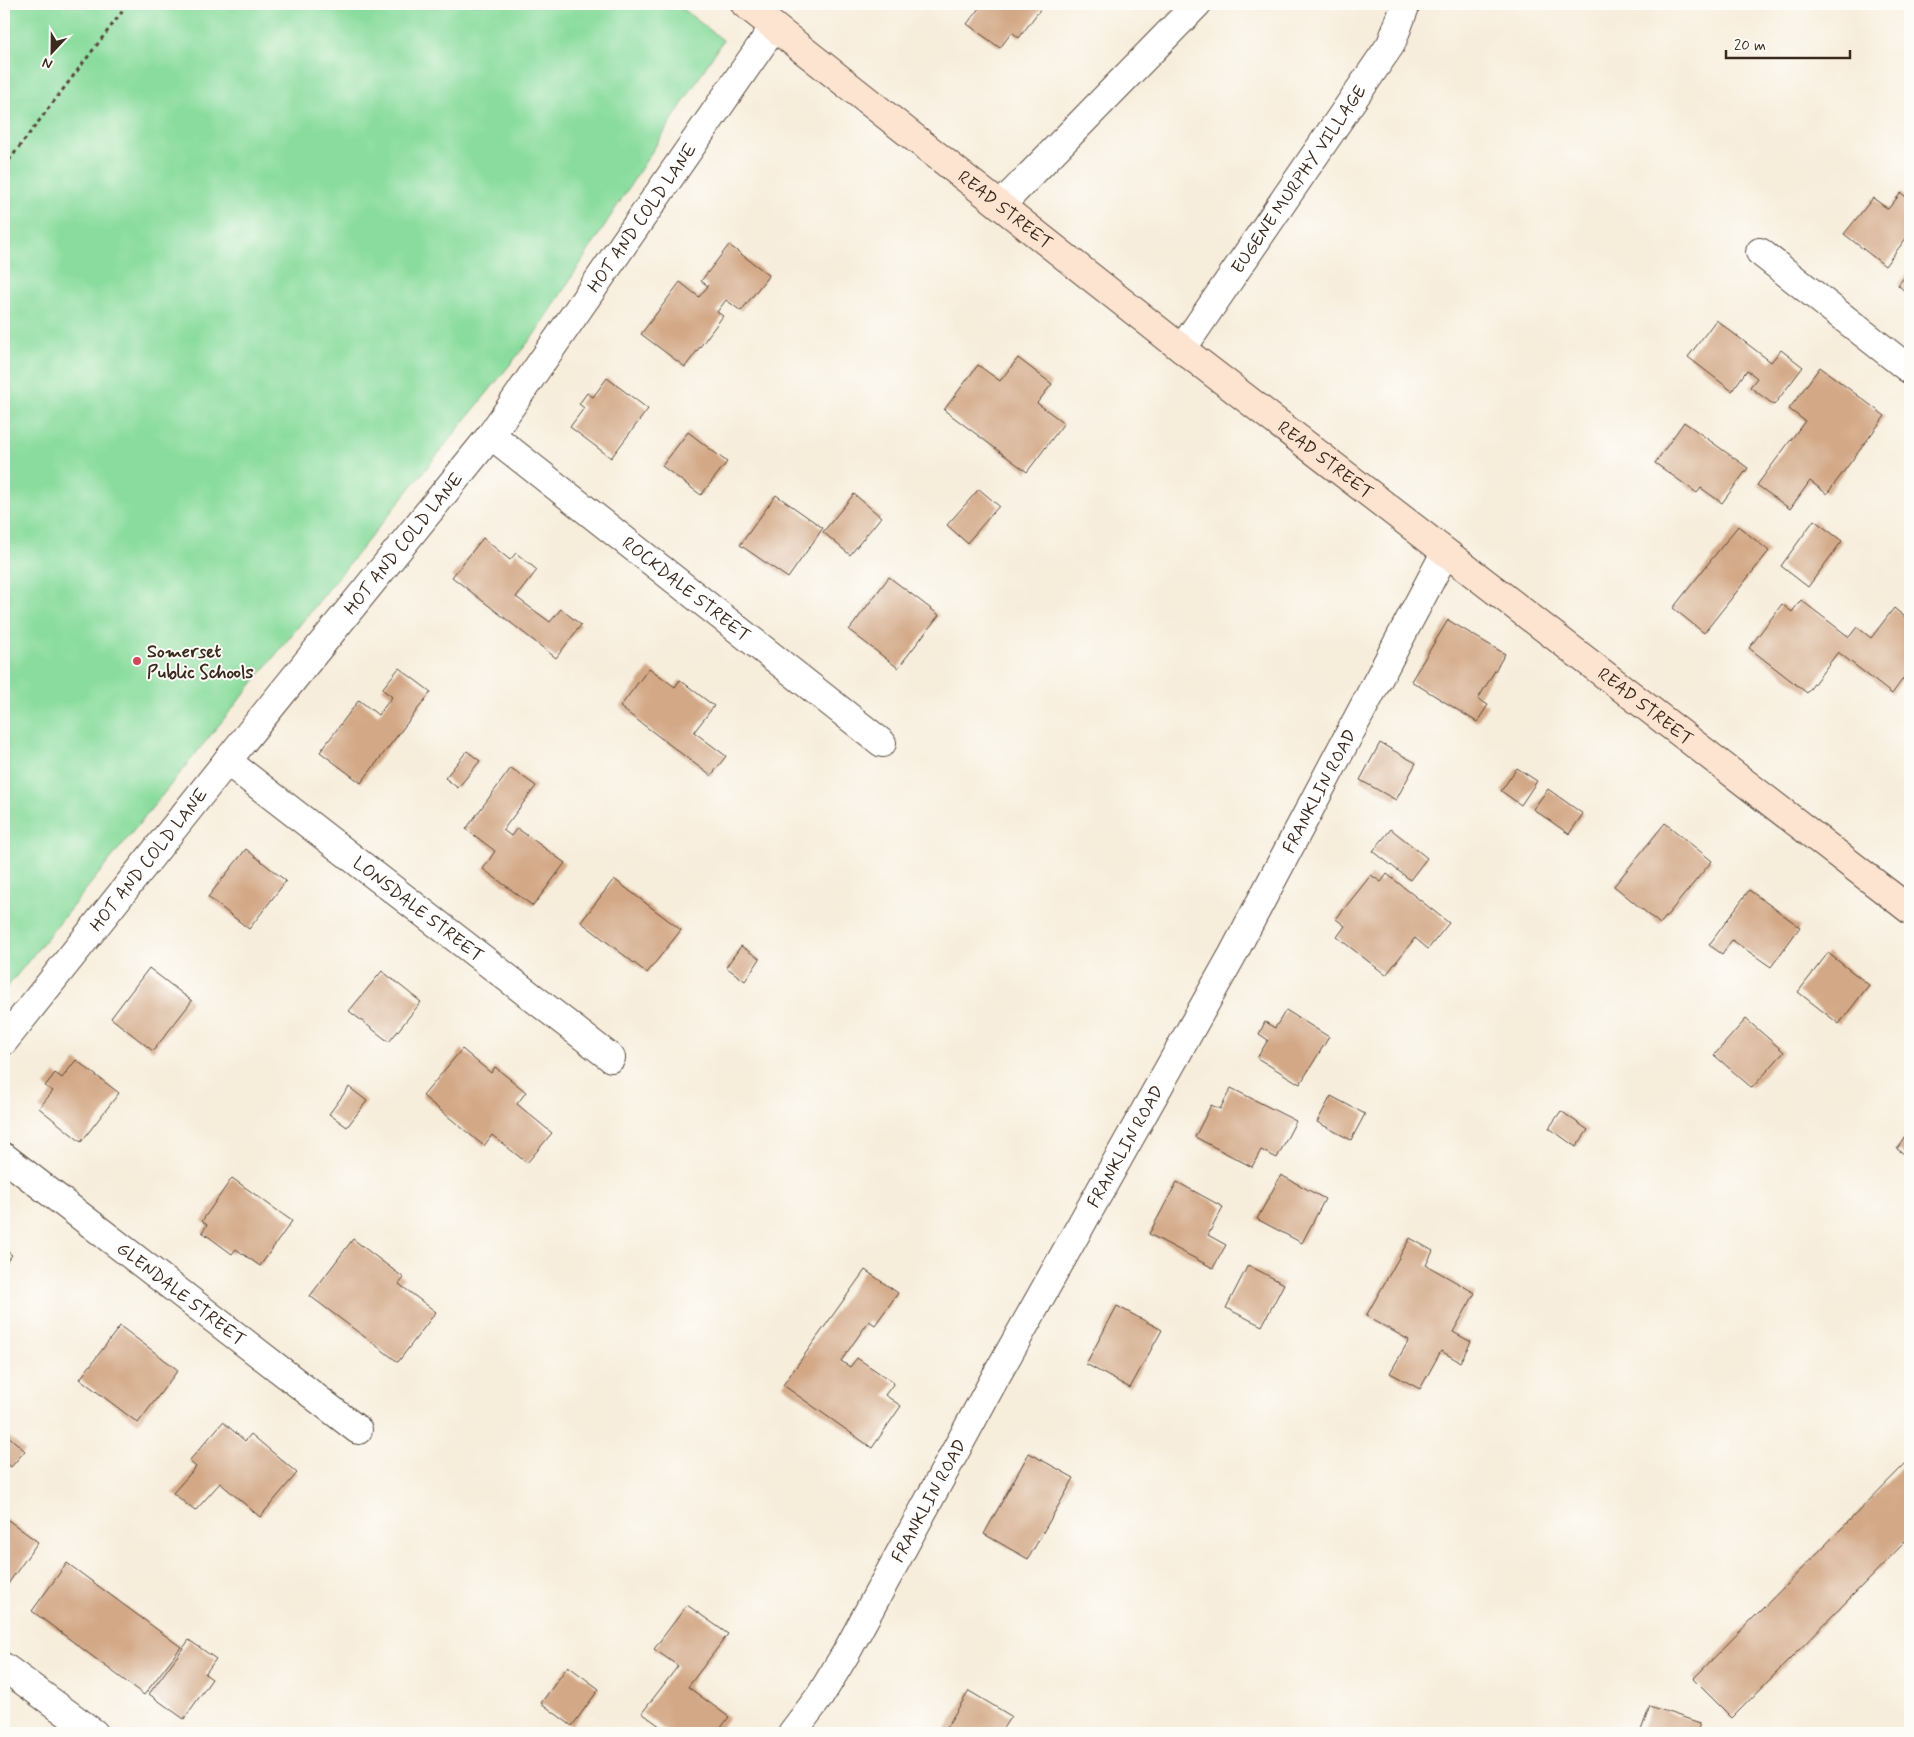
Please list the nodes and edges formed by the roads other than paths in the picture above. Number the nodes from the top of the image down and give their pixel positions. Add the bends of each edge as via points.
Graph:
1 (745, 4) edge
2 (1197, 4) edge
3 (1406, 4) edge
4 (774, 27) junction
5 (1001, 205) junction
6 (1760, 252) dead end
7 (1182, 349) junction
8 (1910, 370) edge
9 (491, 435) junction
10 (1445, 553) junction
11 (882, 743) dead end
12 (227, 761) junction
13 (1910, 910) edge
14 (4, 1041) edge
15 (611, 1058) dead end
16 (4, 1157) edge
17 (358, 1430) dead end
18 (4, 1667) edge
19 (94, 1733) edge
20 (792, 1733) edge

1 - 4 main road, READ STREET
2 - 5 street
3 - 7 street, EUGENE MURPHY VILLAGE via 1391,44
4 - 5 main road, READ STREET
4 - 9 street, HOT AND COLD LANE
5 - 7 main road, READ STREET
6 - 8 street
7 - 10 main road, READ STREET
9 - 11 street, ROCKDALE STREET
9 - 12 street, HOT AND COLD LANE
10 - 13 main road, READ STREET
10 - 20 street, FRANKLIN ROAD via 1233,954 987,1393 846,1653 820,1696
12 - 14 street, HOT AND COLD LANE
12 - 15 street, LONSDALE STREET
16 - 17 street, GLENDALE STREET
18 - 19 street

